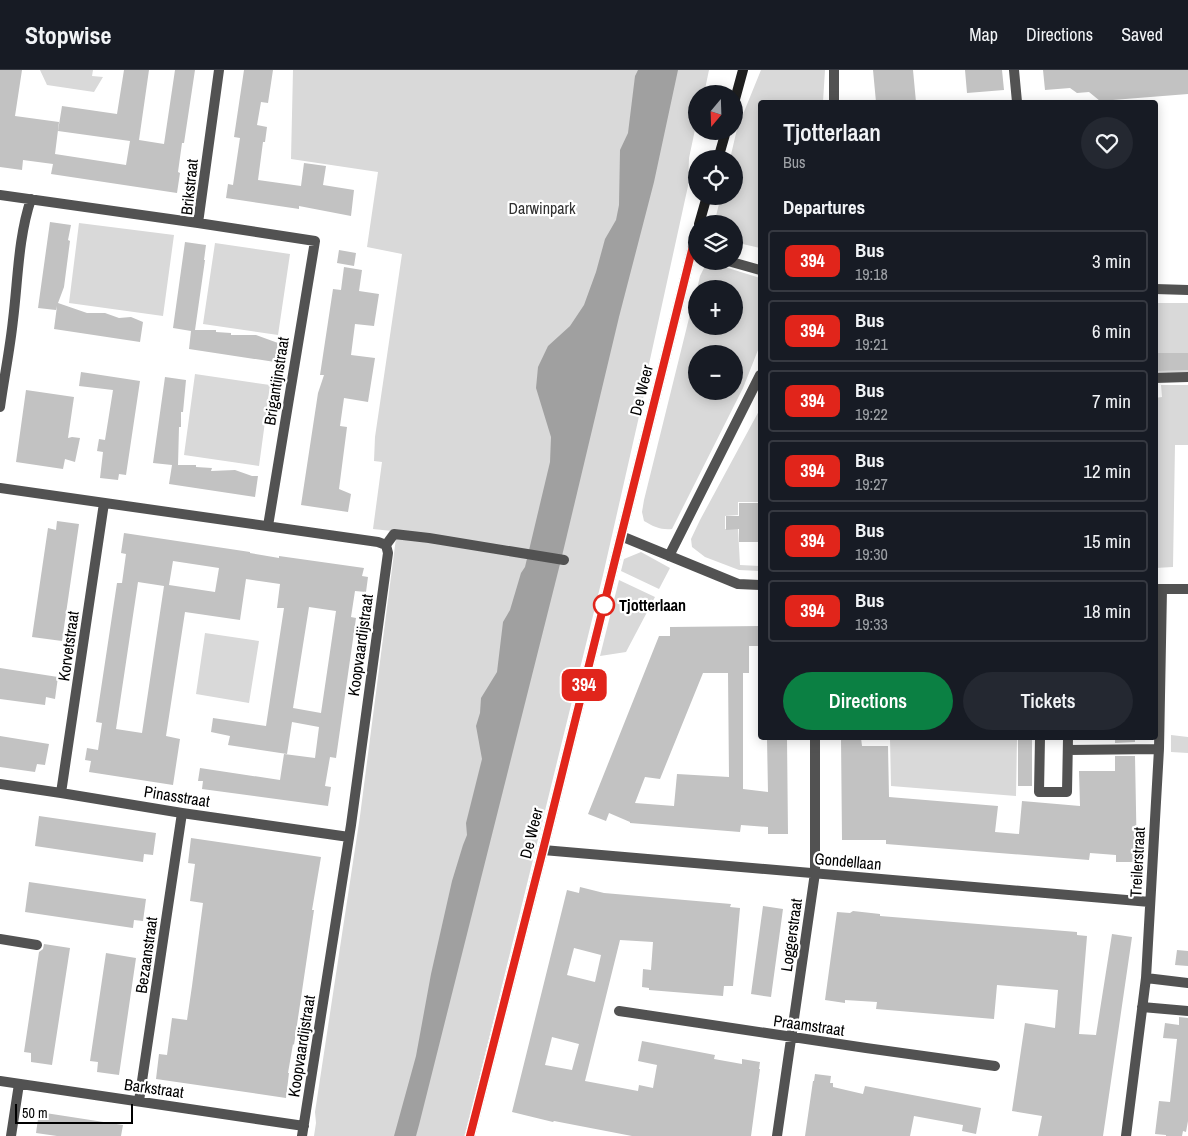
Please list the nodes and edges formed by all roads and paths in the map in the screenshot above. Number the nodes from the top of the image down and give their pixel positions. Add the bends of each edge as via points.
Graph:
1 (219, 70) edge
2 (743, 70) edge
3 (834, 70) edge
4 (1014, 70) edge
5 (739, 85) edge
6 (834, 100) edge
7 (1017, 100) edge
8 (0, 194) edge
9 (31, 199) junction
10 (198, 223) junction
11 (315, 241) joint
12 (743, 265) edge
13 (758, 269) edge
14 (689, 270) edge
15 (1158, 289) edge
16 (1188, 290) edge
17 (1158, 378) edge
18 (1188, 378) edge
19 (758, 379) edge
20 (0, 407) edge
21 (0, 488) edge
22 (104, 503) junction
23 (268, 526) junction
24 (621, 536) junction
25 (386, 545) junction
26 (669, 556) junction
27 (564, 560) dead end
28 (758, 585) edge
29 (1159, 589) edge
30 (1188, 589) edge
31 (815, 740) edge
32 (1040, 740) edge
33 (1068, 740) edge
34 (1159, 748) junction
35 (1068, 750) junction
36 (0, 784) edge
37 (61, 793) junction
38 (182, 813) junction
39 (349, 837) junction
40 (543, 850) junction
41 (815, 873) junction
42 (1150, 902) junction
43 (0, 939) edge
44 (38, 945) dead end
45 (1146, 978) junction
46 (1188, 982) edge
47 (1142, 1007) junction
48 (619, 1011) dead end
49 (1188, 1011) edge
50 (792, 1037) junction
51 (995, 1066) dead end
52 (0, 1081) edge
53 (19, 1084) junction
54 (138, 1101) junction
55 (303, 1131) edge
56 (11, 1136) edge
57 (470, 1136) edge
58 (777, 1136) edge
59 (1126, 1136) edge

1 - 10 street, Brikstraat
2 - 5 street
3 - 6 street
4 - 7 street
8 - 9 street
9 - 10 street
9 - 20 street via 25,216
10 - 11 street, Brikstraat
11 - 23 street, Brigantijnstraat
12 - 13 street
14 - 24 street, De Weer
15 - 16 street
17 - 18 street
19 - 26 street
21 - 22 street
22 - 23 street
22 - 37 street, Korvetstraat
23 - 25 street
24 - 26 street
24 - 40 street, De Weer
25 - 27 street via 394,534
25 - 39 street, Koopvaardijstraat via 388,554
26 - 28 street via 738,584
29 - 30 street
29 - 34 street, Treilerstraat
31 - 41 street, Loggerstraat
32 - 35 street via 1039,792 1068,792
33 - 35 street
34 - 35 street
34 - 42 street, Treilerstraat
36 - 37 street, Pinasstraat
37 - 38 street, Pinasstraat
38 - 39 street, Pinasstraat
38 - 54 street, Bezaanstraat
39 - 55 street, Koopvaardijstraat
40 - 41 street, Gondellaan
40 - 57 street, De Weer
41 - 42 street, Gondellaan
41 - 50 street, Loggerstraat
42 - 45 street, Treilerstraat
43 - 44 street
45 - 46 street
45 - 47 street, Treilerstraat
47 - 49 street
47 - 59 street, Treilerstraat
48 - 50 street, Praamstraat
50 - 51 street, Praamstraat
50 - 58 street, Loggerstraat
52 - 53 street, Barkstraat
53 - 54 street, Barkstraat
53 - 56 street
54 - 55 street, Barkstraat

